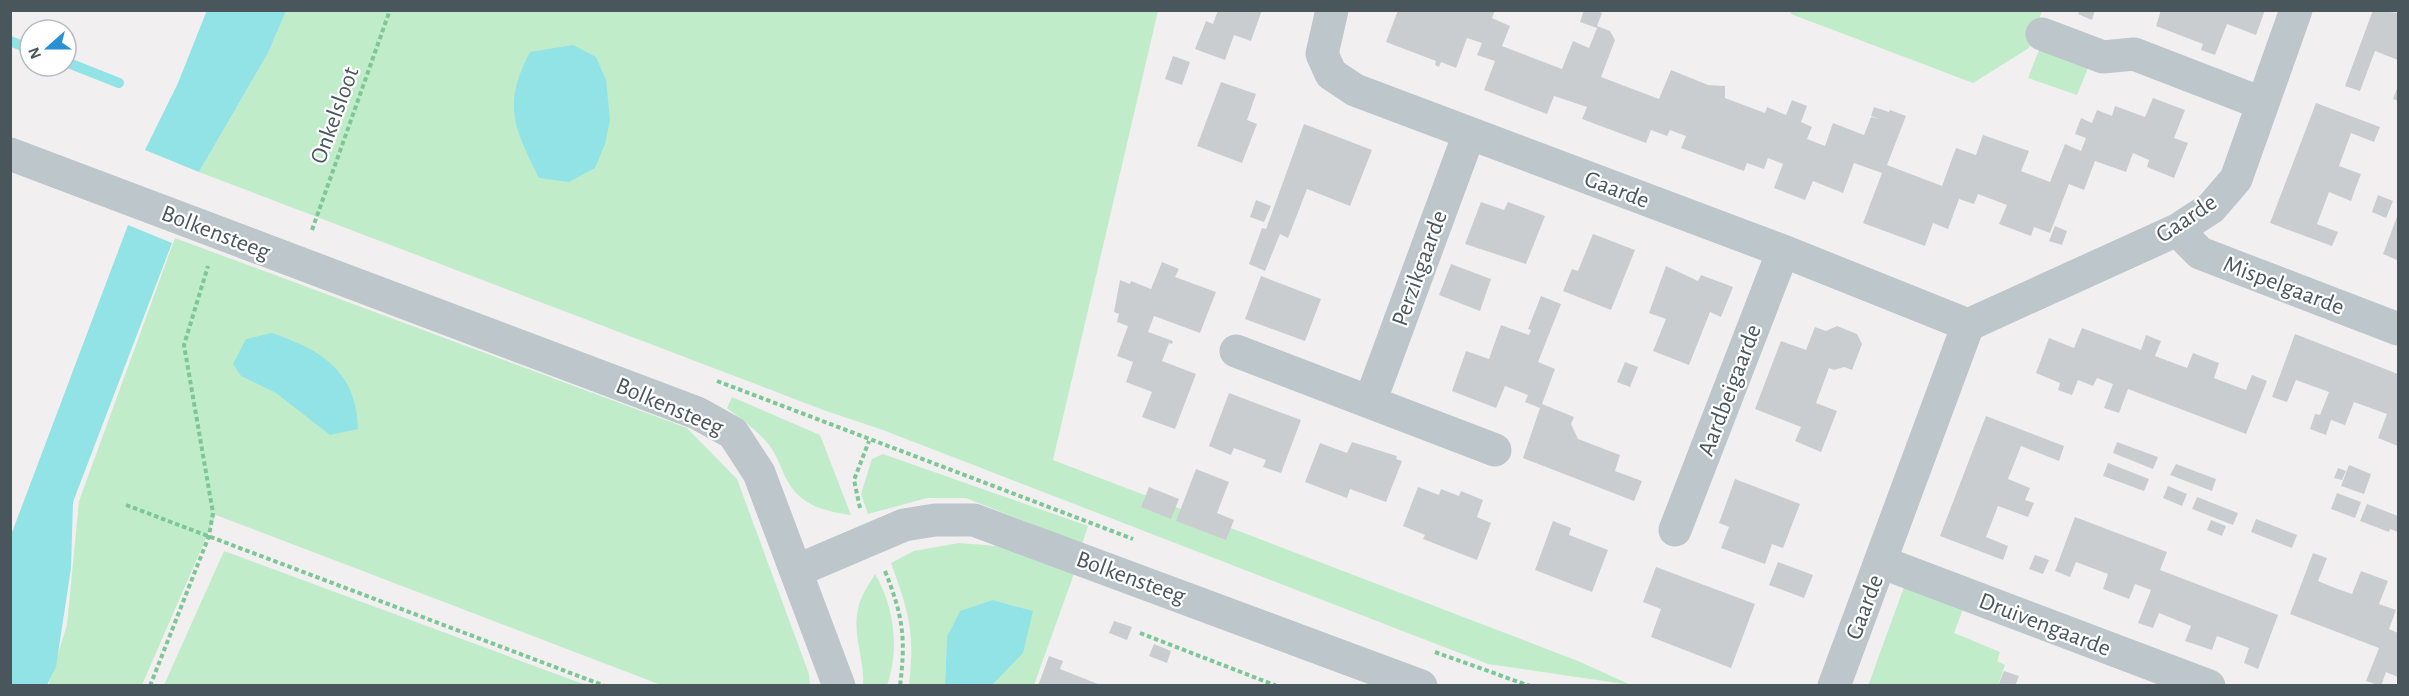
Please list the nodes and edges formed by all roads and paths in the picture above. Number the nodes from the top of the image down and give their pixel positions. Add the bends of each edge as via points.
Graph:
1 (390, 10) edge
2 (1332, 10) edge
3 (2296, 10) edge
4 (2042, 34) dead end
5 (2261, 104) junction
6 (1469, 134) junction
7 (10, 154) edge
8 (2177, 230) junction
9 (218, 233) junction
10 (323, 235) dead end
11 (1783, 251) junction
12 (1968, 325) junction
13 (2398, 329) edge
14 (1236, 351) dead end
15 (712, 380) dead end
16 (1370, 402) junction
17 (1495, 450) dead end
18 (126, 505) dead end
19 (1675, 530) dead end
20 (209, 536) junction
21 (1141, 542) dead end
22 (1881, 562) junction
23 (796, 571) junction
24 (1140, 633) dead end
25 (1428, 649) dead end
26 (150, 686) edge
27 (605, 686) edge
28 (839, 686) edge
29 (1277, 686) edge
30 (1421, 686) edge
31 (1530, 686) edge
32 (1834, 686) edge
33 (2208, 686) edge

1 - 10 path, Onkelsloot via 312,231
2 - 6 street, Gaarde via 1322,54 1331,74 1355,90
3 - 5 street, Gaarde
4 - 5 street via 2103,57 2134,54
5 - 8 street, Gaarde via 2236,179 2211,207
6 - 11 street, Gaarde
6 - 16 street, Perzikgaarde
7 - 9 street, Bolkensteeg
8 - 12 street, Gaarde
8 - 13 street, Mispelgaarde via 2200,253
9 - 20 path via 184,345 213,513
9 - 23 street, Bolkensteeg via 697,413 733,433 759,473
11 - 12 street, Gaarde
11 - 19 street, Aardbeigaarde
12 - 22 street, Gaarde
14 - 16 street
15 - 21 path, Bolkensteeg
16 - 17 street
18 - 20 path
20 - 26 path
20 - 27 path
22 - 32 street, Gaarde
22 - 33 street, Druivengaarde
23 - 28 street
23 - 30 street, Bolkensteeg via 904,525 974,520
24 - 29 path
25 - 31 path

